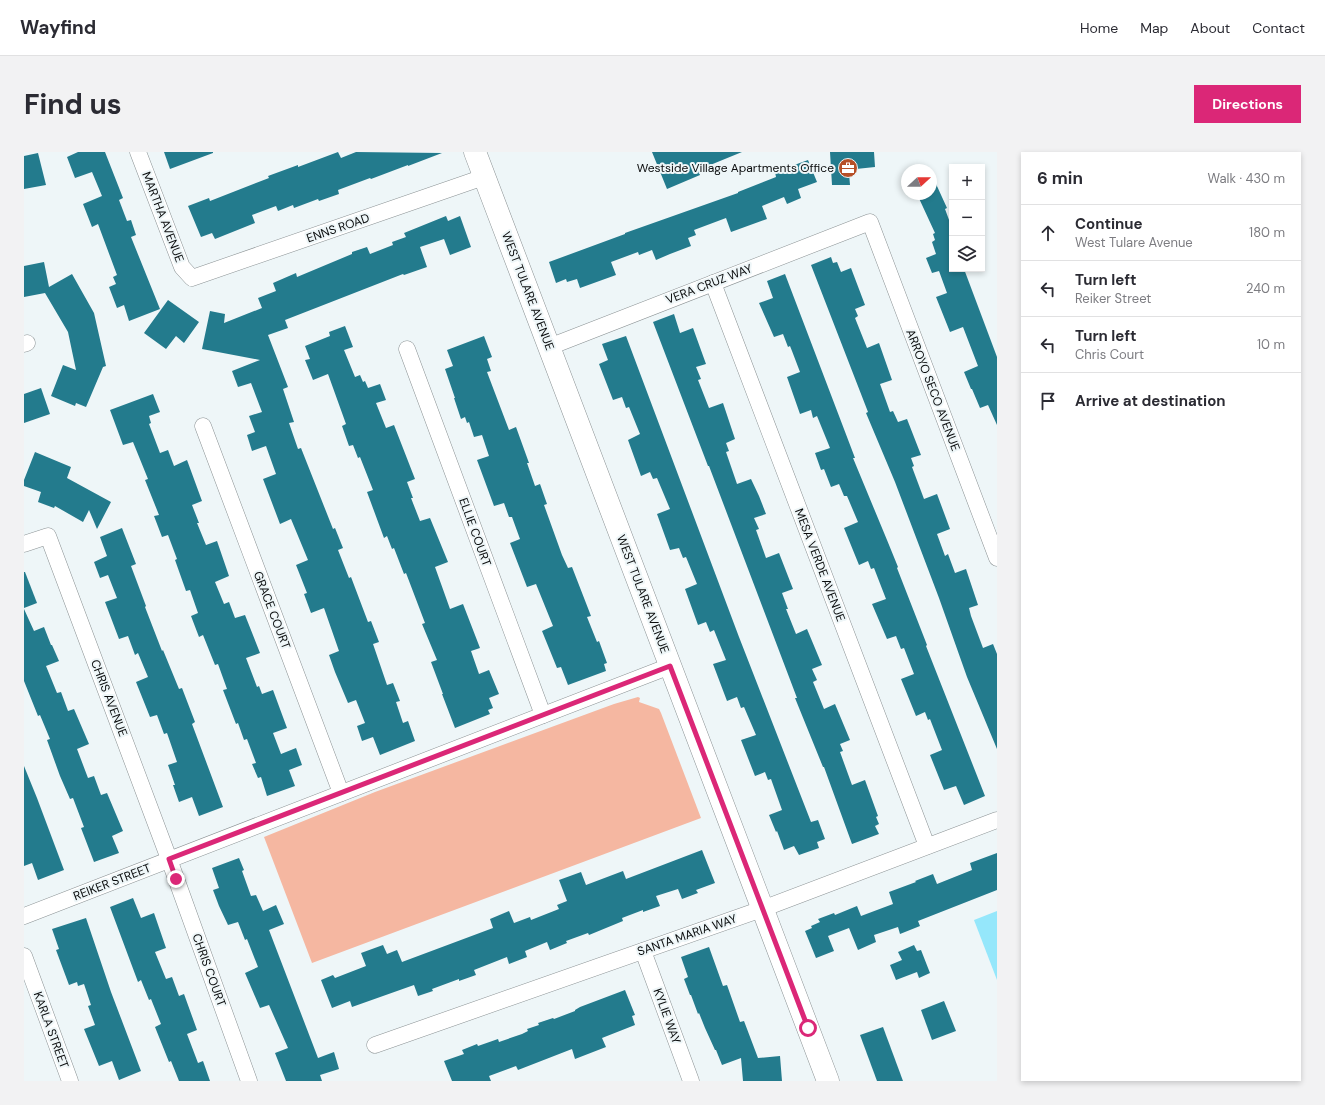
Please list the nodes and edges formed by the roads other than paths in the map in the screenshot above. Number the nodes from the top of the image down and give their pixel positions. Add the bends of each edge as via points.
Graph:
1 (138, 152) edge
2 (474, 152) edge
3 (484, 177) junction
4 (870, 222) joint
5 (192, 278) joint
6 (713, 283) junction
7 (549, 347) junction
8 (407, 349) dead end
9 (203, 426) dead end
10 (24, 544) edge
11 (997, 558) edge
12 (670, 666) junction
13 (543, 715) junction
14 (341, 793) junction
15 (997, 820) edge
16 (927, 846) junction
17 (169, 859) junction
18 (762, 909) junction
19 (24, 916) edge
20 (643, 951) junction
21 (24, 956) edge
22 (375, 1045) dead end
23 (70, 1081) edge
24 (249, 1081) edge
25 (691, 1081) edge
26 (828, 1081) edge

1 - 5 street, MARTHA AVENUE via 182,267
2 - 3 street, WEST TULARE AVENUE
3 - 5 street, ENNS ROAD
3 - 7 street, WEST TULARE AVENUE
4 - 6 street, VERA CRUZ WAY
4 - 11 street, ARROYO SECO AVENUE
6 - 7 street, VERA CRUZ WAY
6 - 16 street, MESA VERDE AVENUE
7 - 12 street, WEST TULARE AVENUE
8 - 13 street, ELLIE COURT
9 - 14 street, GRACE COURT
10 - 17 street, CHRIS AVENUE via 48,536
12 - 13 street, REIKER STREET
12 - 18 street, WEST TULARE AVENUE
13 - 14 street, REIKER STREET
14 - 17 street, REIKER STREET
15 - 16 street, SANTA MARIA WAY
16 - 18 street, SANTA MARIA WAY
17 - 19 street, REIKER STREET
17 - 24 street, CHRIS COURT
18 - 20 street, SANTA MARIA WAY
18 - 26 street, WEST TULARE AVENUE
20 - 22 street, SANTA MARIA WAY
20 - 25 street, KYLIE WAY
21 - 23 street, KARLA STREET

